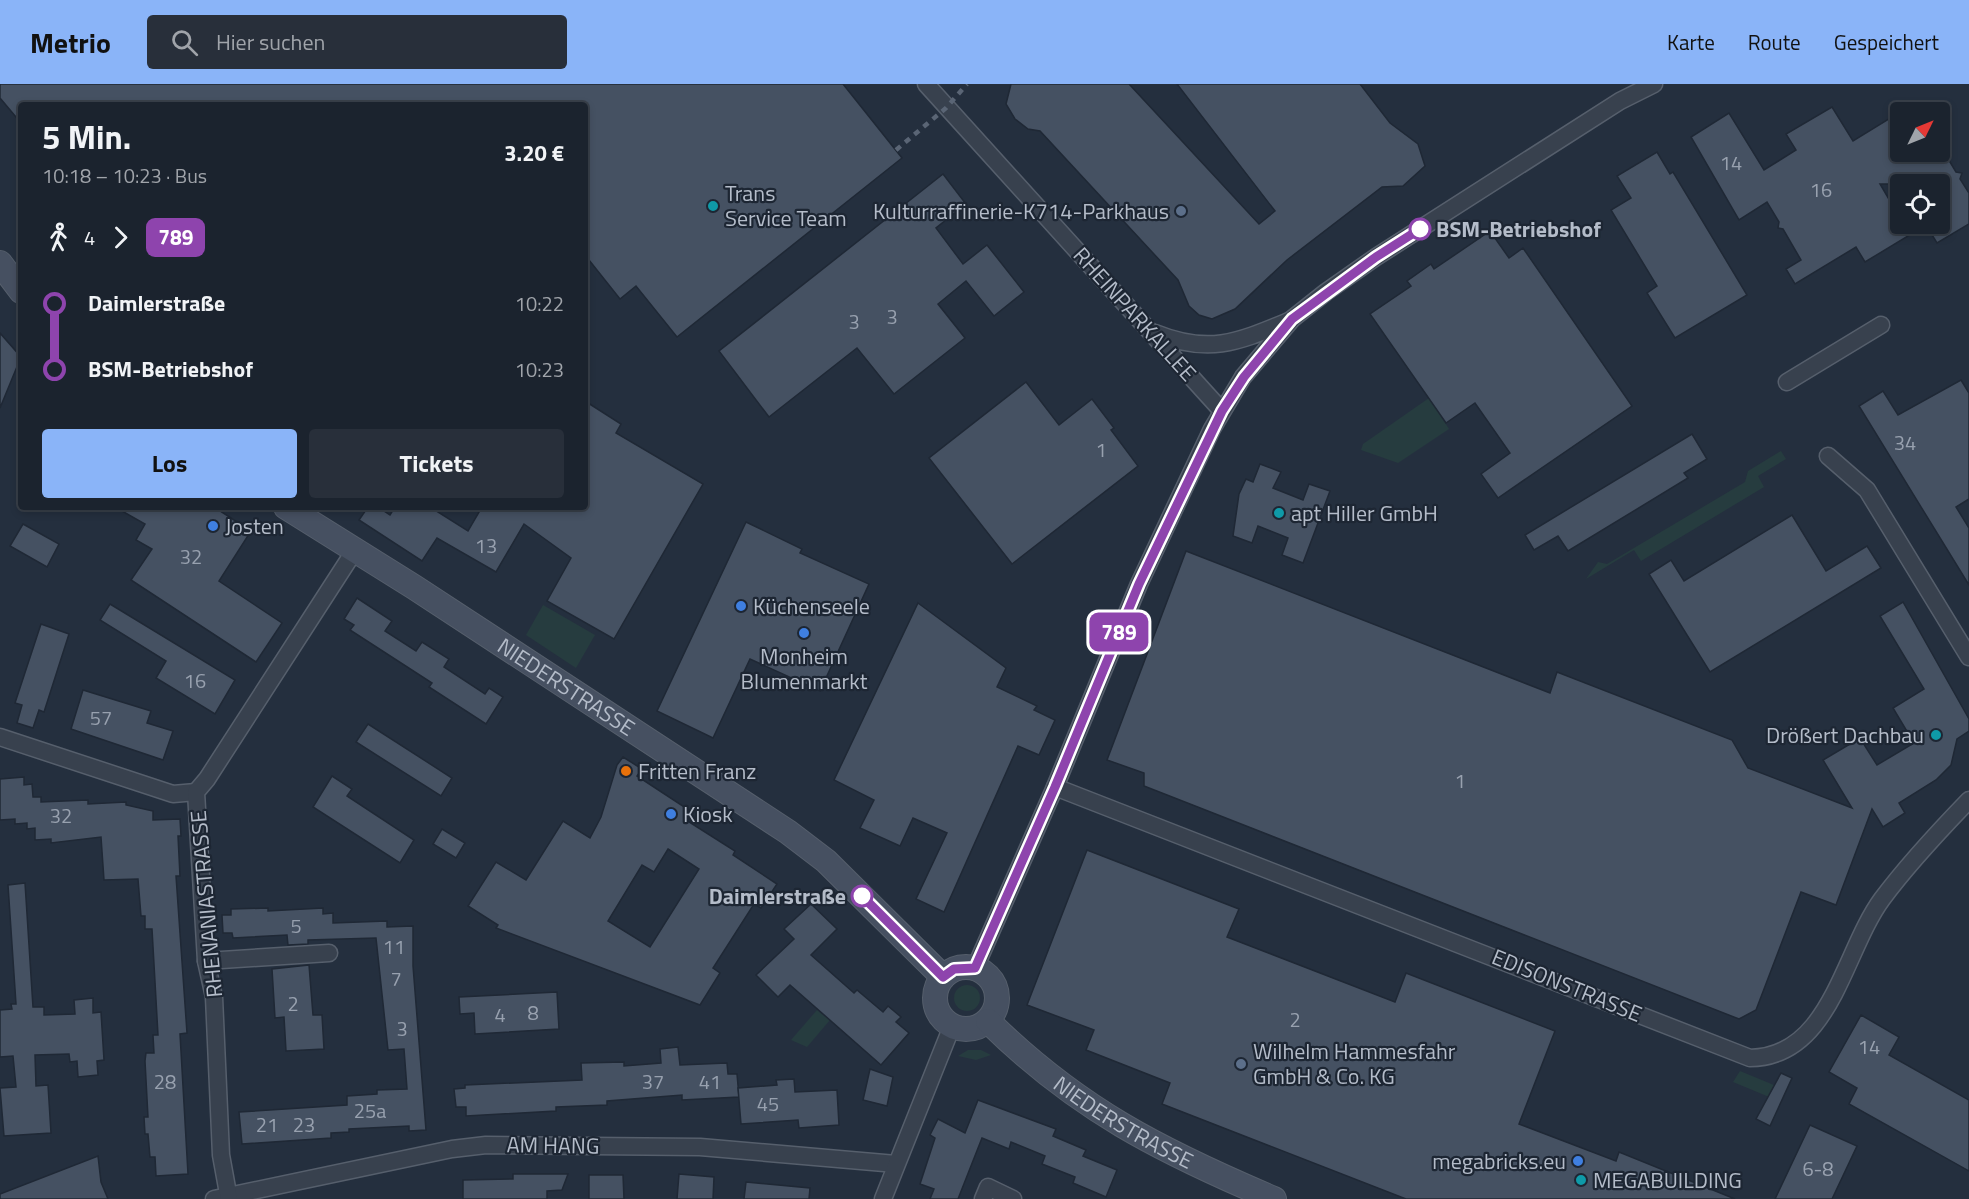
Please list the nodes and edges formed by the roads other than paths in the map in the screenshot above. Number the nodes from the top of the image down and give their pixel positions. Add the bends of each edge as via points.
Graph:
1 (926, 84) edge
2 (1654, 84) edge
3 (0, 263) edge
4 (18, 287) edge
5 (1292, 319) junction
6 (1881, 325) dead end
7 (1150, 331) junction
8 (1787, 382) dead end
9 (1222, 411) junction
10 (1828, 456) dead end
11 (291, 510) edge
12 (355, 550) junction
13 (1969, 657) edge
14 (0, 737) edge
15 (1055, 787) junction
16 (196, 792) junction
17 (1969, 800) edge
18 (329, 953) dead end
19 (206, 961) junction
20 (975, 968) junction
21 (943, 977) junction
22 (988, 1021) junction
23 (952, 1026) junction
24 (896, 1164) junction
25 (224, 1198) edge
26 (883, 1199) edge
27 (983, 1199) edge
28 (1013, 1199) edge
29 (1274, 1199) edge

1 - 7 street, RHEINPARKALLEE
2 - 5 street via 1620,101 1376,257
3 - 4 street
5 - 7 street via 1259,333 1207,345 1181,344
5 - 9 street via 1244,377
6 - 8 street
7 - 9 street, RHEINPARKALLEE
9 - 15 street via 1139,584
10 - 13 street via 1867,490
11 - 12 street, NIEDERSTRASSE
12 - 16 street, RHENANIASTRASSE
12 - 21 street, NIEDERSTRASSE via 788,832 826,861
14 - 16 street via 173,794
15 - 17 street, EDISONSTRASSE via 1750,1058 1780,1054 1818,1020 1881,901
15 - 20 street
16 - 19 street, RHENANIASTRASSE
18 - 19 street
19 - 25 street, RHENANIASTRASSE via 214,997
20 - 21 street via 954,969
20 - 22 street via 992,981 997,991 998,1002
21 - 23 street via 936,1004 944,1021
22 - 23 street via 971,1029
22 - 29 street, NIEDERSTRASSE via 1064,1089 1112,1121 1159,1148
23 - 24 street
24 - 25 street, AM HANG via 700,1147 486,1145
24 - 26 street
27 - 28 street via 988,1187

